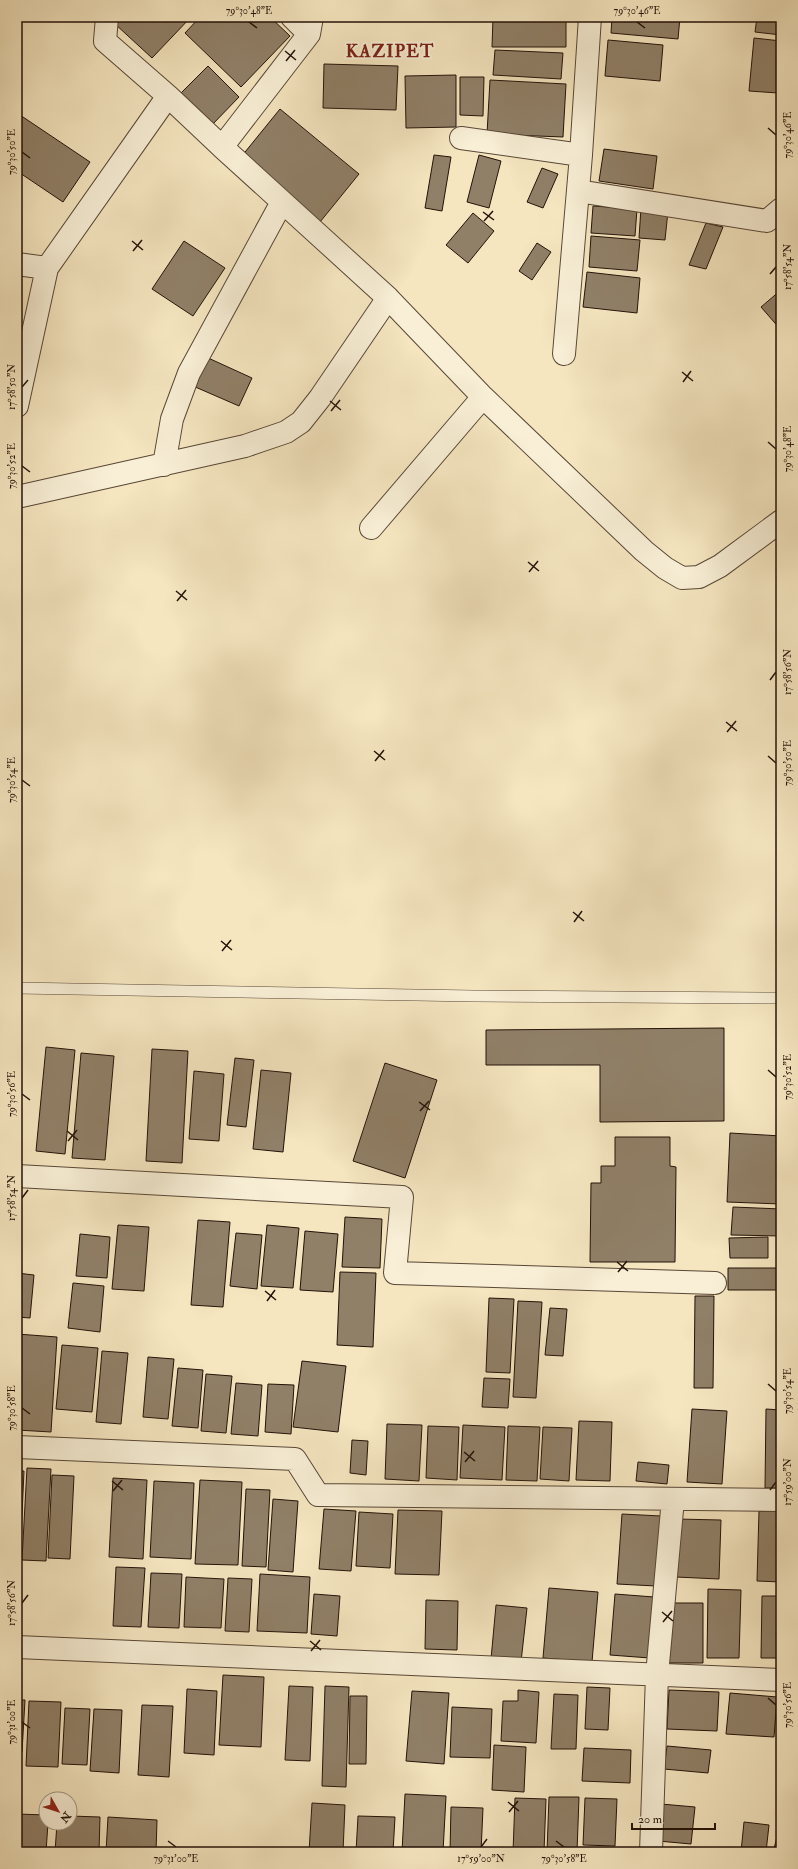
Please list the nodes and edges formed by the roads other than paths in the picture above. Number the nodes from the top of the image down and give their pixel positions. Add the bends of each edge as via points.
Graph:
1 (107, 17) edge
2 (292, 17) edge
3 (590, 17) edge
4 (311, 25) edge
5 (168, 96) junction
6 (461, 138) dead end
7 (222, 147) junction
8 (581, 155) junction
9 (578, 191) junction
10 (282, 202) junction
11 (781, 209) edge
12 (17, 264) edge
13 (47, 268) junction
14 (388, 298) junction
15 (564, 354) dead end
16 (483, 397) junction
17 (17, 406) edge
18 (164, 464) junction
19 (17, 497) edge
20 (781, 521) edge
21 (371, 528) dead end
22 (17, 988) edge
23 (781, 998) edge
24 (17, 1176) edge
25 (715, 1283) dead end
26 (17, 1447) edge
27 (673, 1499) junction
28 (781, 1500) edge
29 (17, 1647) edge
30 (657, 1675) junction
31 (781, 1680) edge
32 (651, 1852) edge

1 - 5 street via 104,41
2 - 4 street
3 - 8 street
4 - 7 street
5 - 7 street
5 - 13 street
6 - 8 street
7 - 10 street
8 - 9 street
9 - 11 street via 767,221
9 - 15 street
10 - 14 street
10 - 18 street via 189,373 172,419
12 - 13 street
13 - 17 street
14 - 16 street
14 - 18 street via 302,422 286,432 245,446
16 - 20 street via 644,551 682,578 699,578 720,566
16 - 21 street
18 - 19 street
22 - 23 lane via 458,996
24 - 25 street via 402,1197 395,1273
26 - 27 street via 295,1459 318,1495
27 - 28 street
27 - 30 street
29 - 30 street
30 - 31 street
30 - 32 street

